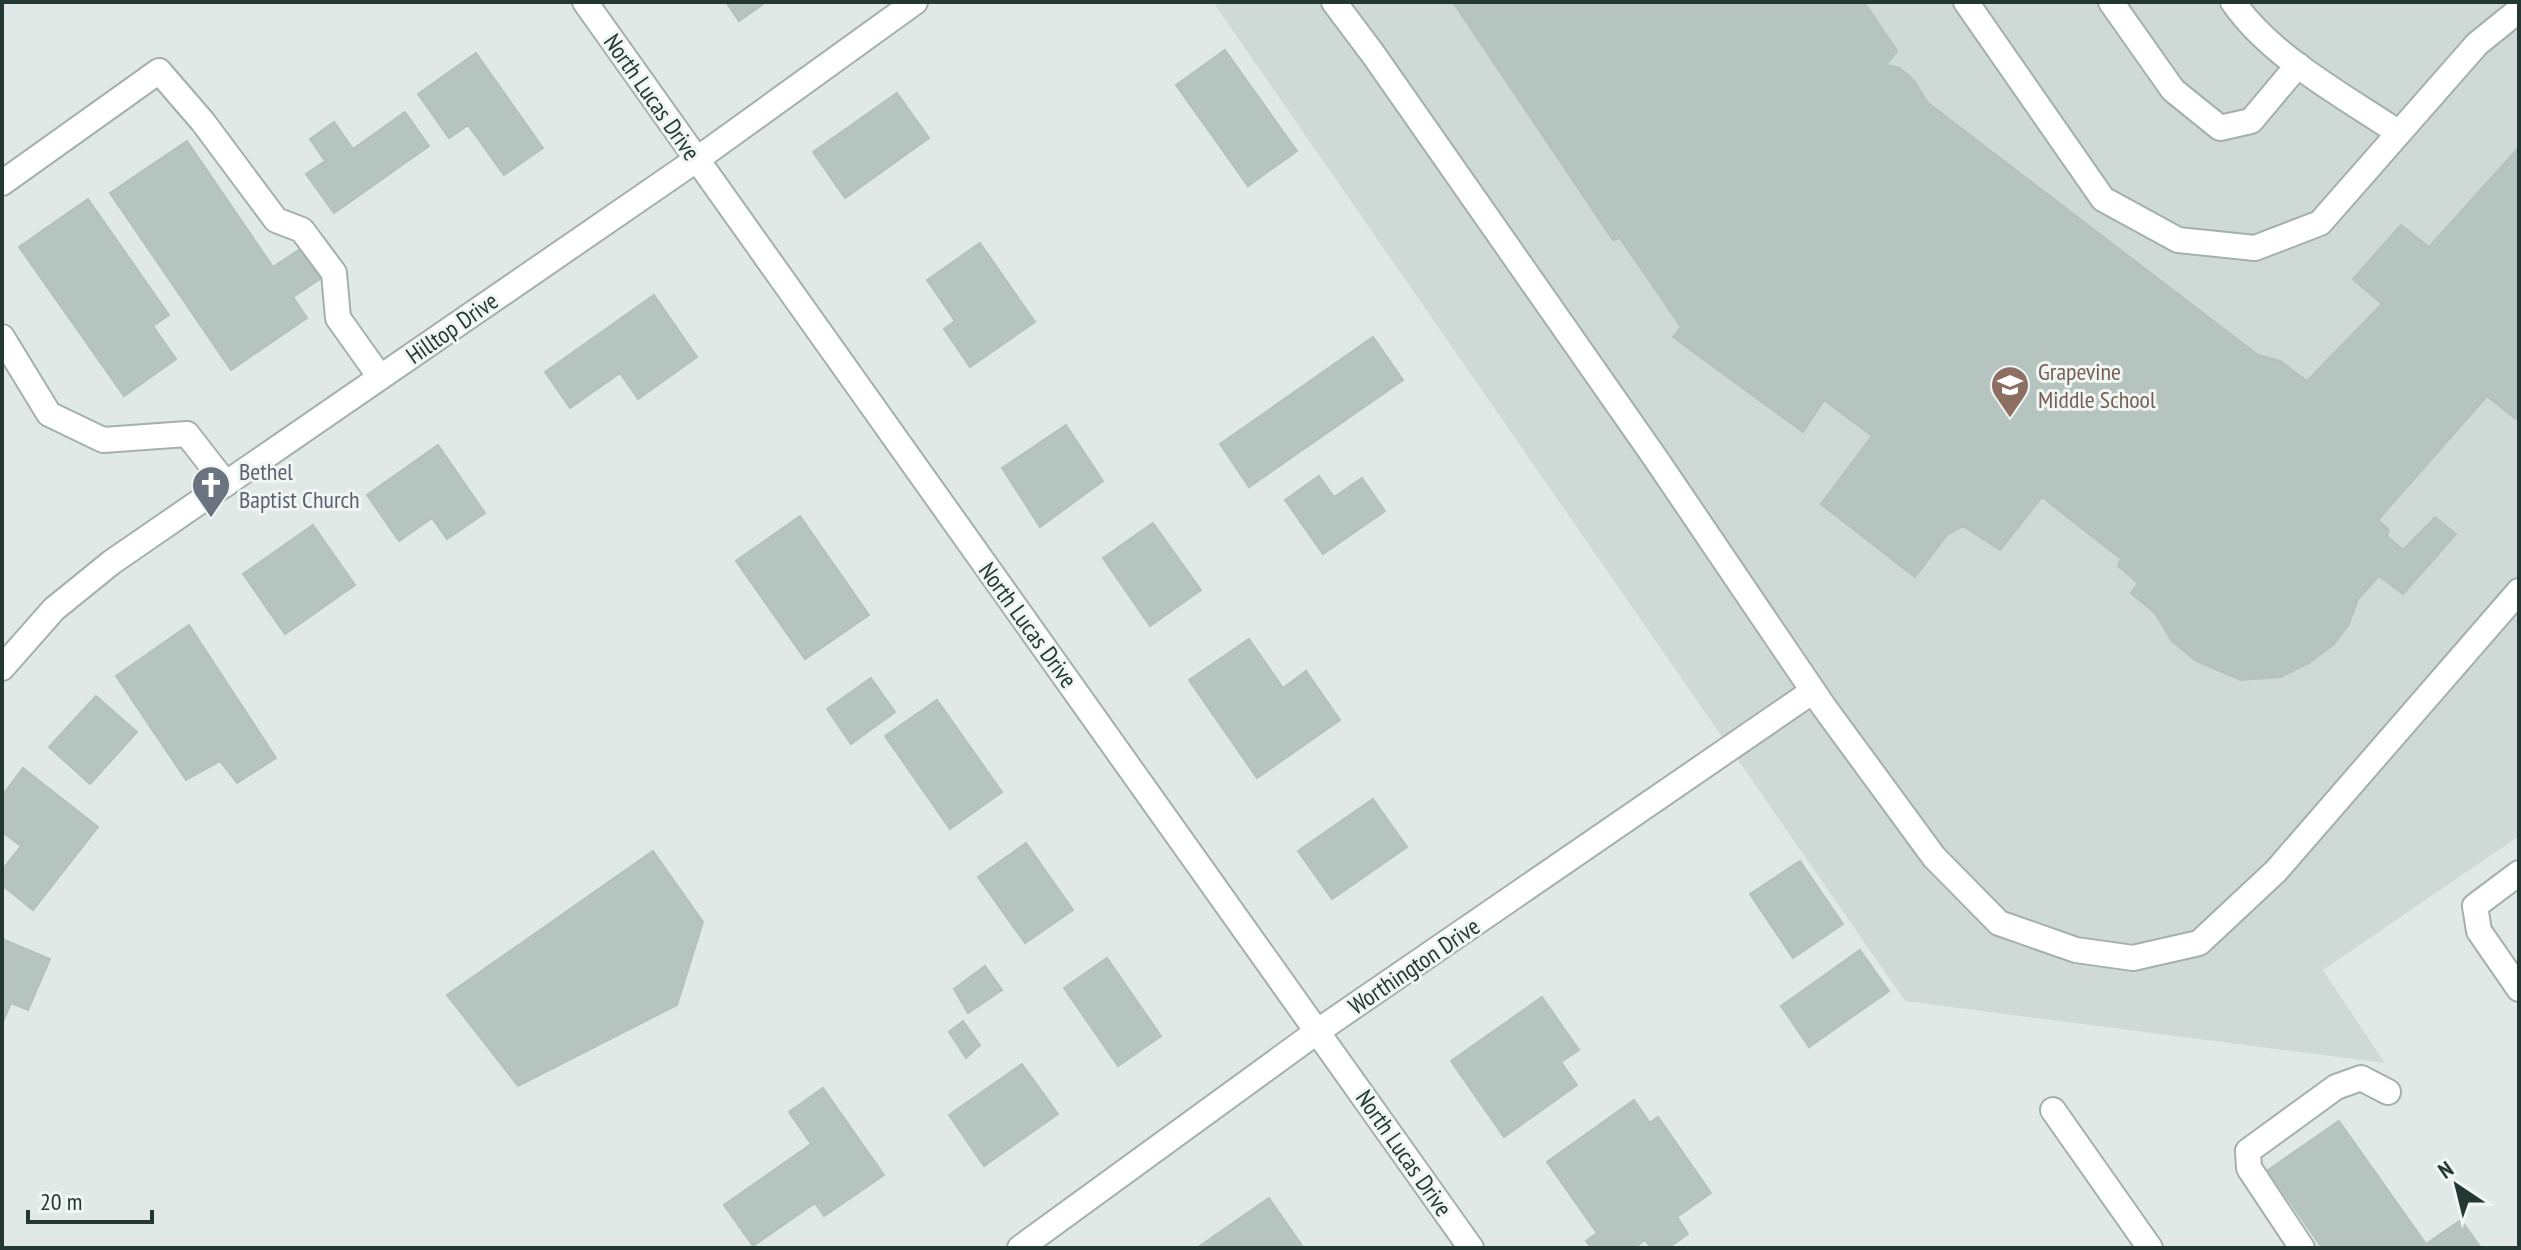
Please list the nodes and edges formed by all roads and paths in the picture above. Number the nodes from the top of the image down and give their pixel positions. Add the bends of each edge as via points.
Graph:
1 (585, 2) edge
2 (915, 2) edge
3 (1334, 2) edge
4 (1966, 2) edge
5 (2111, 2) edge
6 (2233, 2) edge
7 (2519, 10) edge
8 (2298, 65) junction
9 (2399, 133) junction
10 (696, 160) junction
11 (2, 183) edge
12 (2, 337) edge
13 (380, 377) junction
14 (226, 484) junction
15 (2519, 591) edge
16 (2, 668) edge
17 (1813, 691) junction
18 (2519, 873) edge
19 (2519, 989) edge
20 (1318, 1031) junction
21 (2388, 1092) dead end
22 (2053, 1110) dead end
23 (1020, 1248) edge
24 (1471, 1248) edge
25 (2150, 1248) edge
26 (2302, 1248) edge

1 - 10 street, North Lucas Drive
2 - 10 street, Hilltop Drive
3 - 17 street
4 - 9 street via 2103,199 2178,240 2255,248 2320,223
5 - 8 street via 2173,90 2220,128 2251,121
6 - 8 street
7 - 9 street via 2477,44
8 - 9 street
10 - 13 street, Hilltop Drive
10 - 20 street, North Lucas Drive
11 - 13 street via 159,71 276,220 302,230 334,273 338,318
12 - 14 street via 49,414 103,440 187,434
13 - 14 street, Hilltop Drive
14 - 16 street, Hilltop Drive via 54,609
15 - 17 street via 2276,871 2199,943 2133,958 2076,950 1999,923 1934,857
17 - 20 street, Worthington Drive
18 - 19 street via 2475,906 2479,931
20 - 23 street, Worthington Drive
20 - 24 street, North Lucas Drive
21 - 26 street via 2361,1078 2336,1087 2248,1151 2249,1168
22 - 25 street

